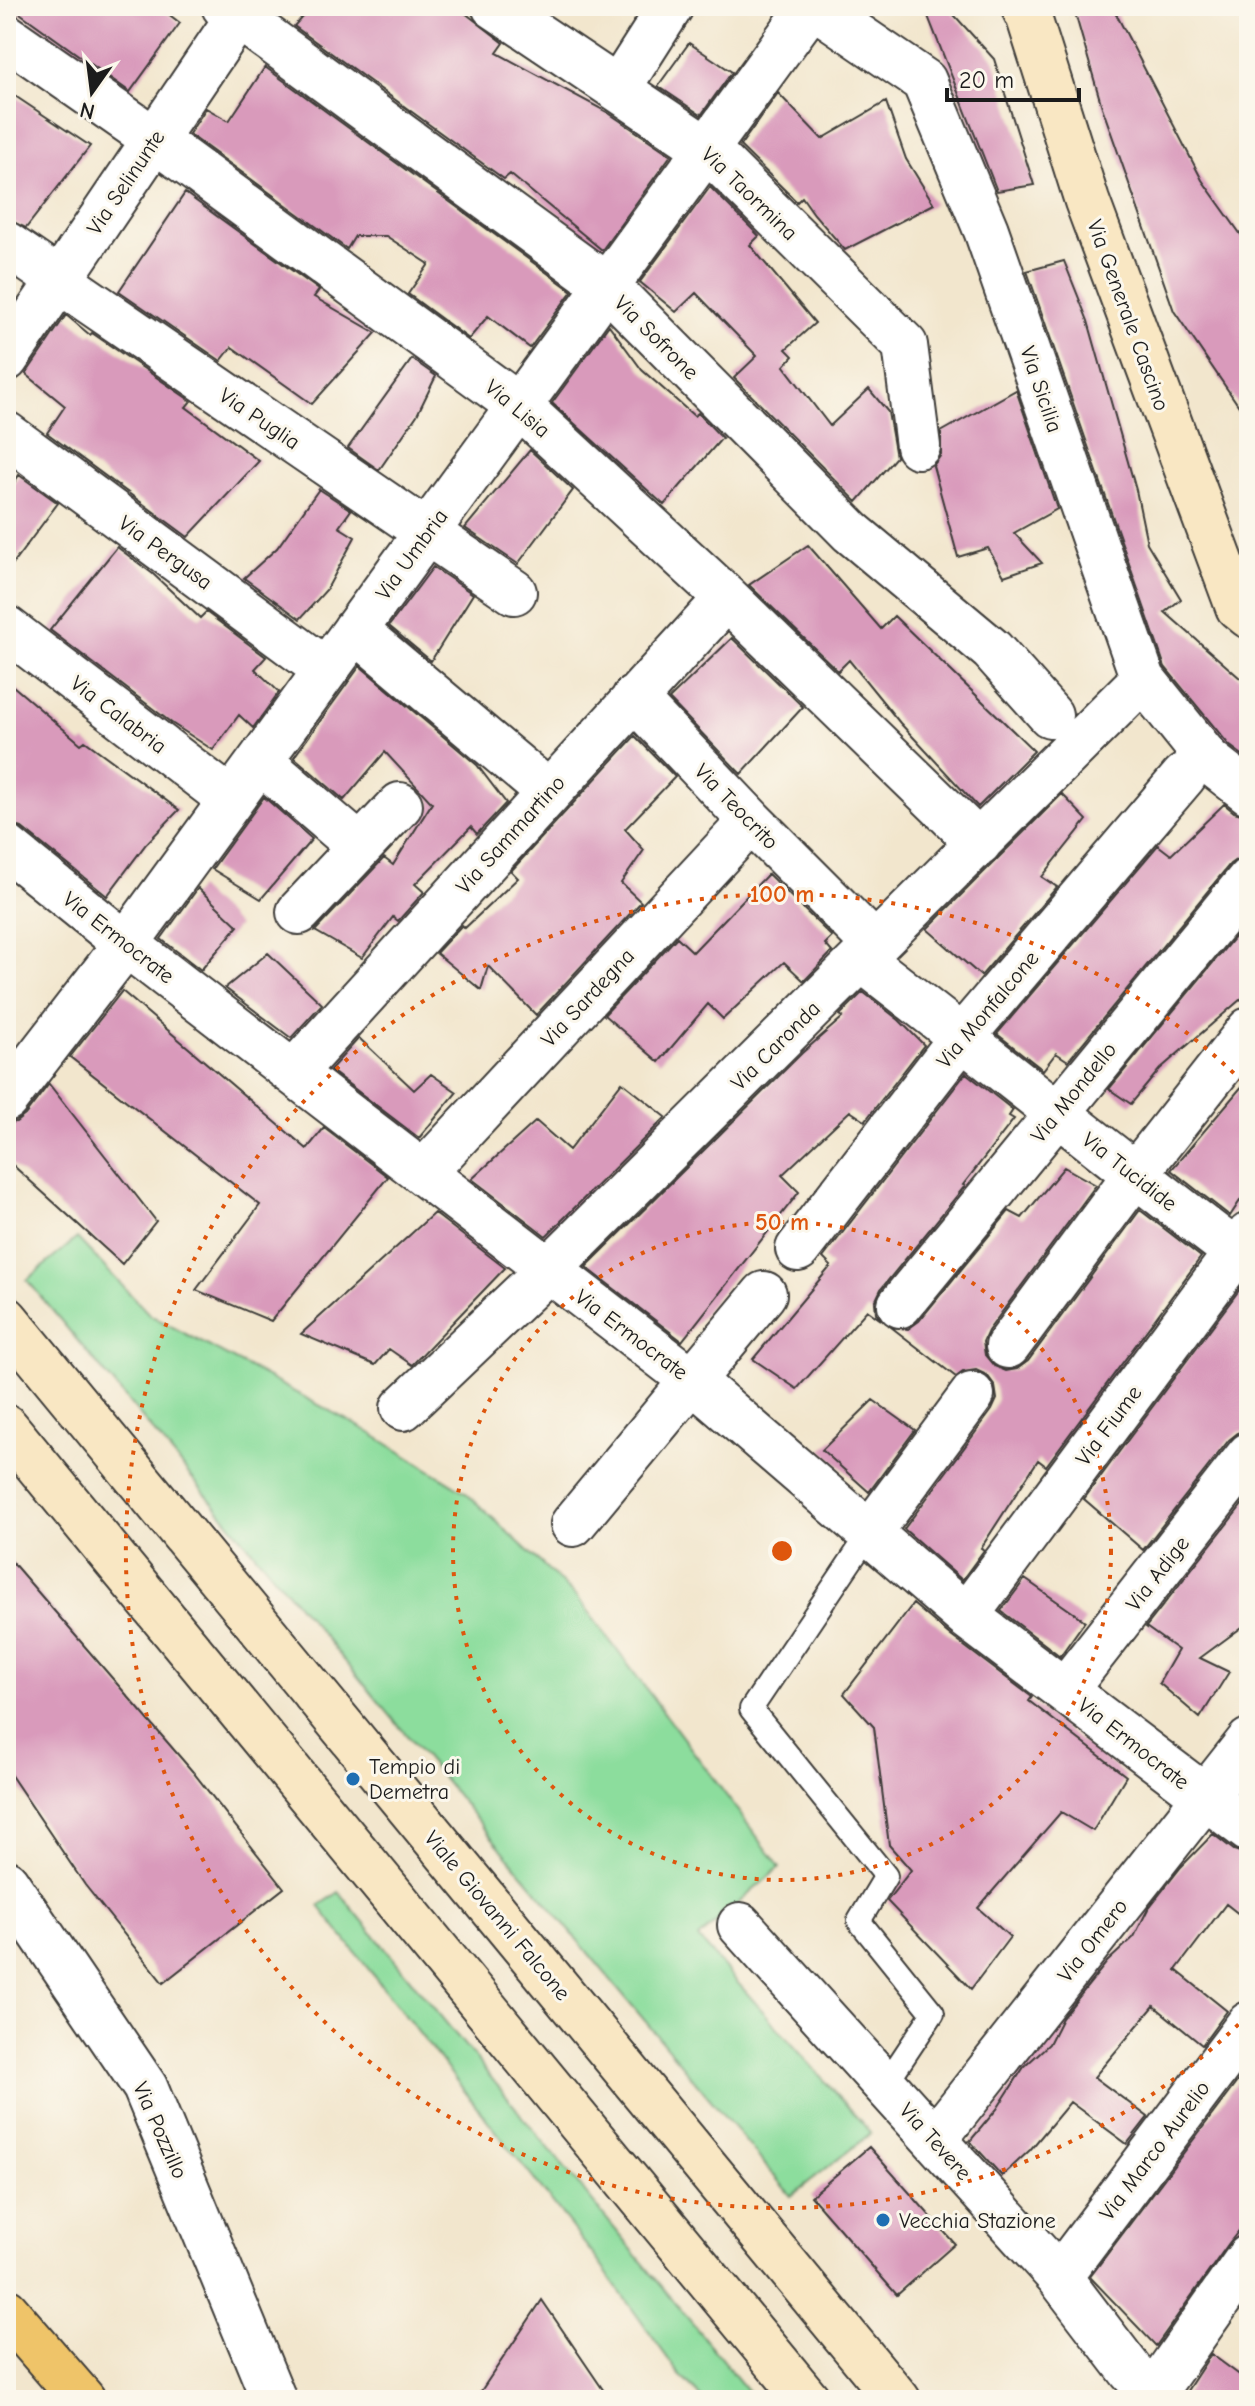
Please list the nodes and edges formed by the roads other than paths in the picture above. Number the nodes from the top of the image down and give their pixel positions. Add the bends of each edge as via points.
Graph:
1 (671, 6) edge
2 (812, 6) edge
3 (1023, 6) edge
4 (235, 9) edge
5 (513, 11) edge
6 (6, 36) edge
7 (618, 89) junction
8 (154, 139) junction
9 (707, 149) junction
10 (6, 244) edge
11 (59, 280) junction
12 (607, 286) junction
13 (6, 359) edge
14 (519, 406) junction
15 (6, 434) edge
16 (918, 446) dead end
17 (427, 532) junction
18 (514, 592) dead end
19 (727, 598) junction
20 (1249, 616) edge
21 (6, 628) edge
22 (355, 630) junction
23 (326, 670) junction
24 (1143, 679) junction
25 (634, 698) junction
26 (1050, 715) dead end
27 (260, 761) junction
28 (1184, 776) dead end
29 (548, 792) junction
30 (1249, 792) edge
31 (231, 800) junction
32 (400, 805) dead end
33 (751, 821) junction
34 (979, 843) junction
35 (6, 847) edge
36 (360, 847) junction
37 (1249, 880) edge
38 (299, 912) dead end
39 (126, 944) junction
40 (868, 952) junction
41 (1249, 1030) edge
42 (962, 1037) junction
43 (294, 1072) junction
44 (6, 1099) edge
45 (1055, 1113) junction
46 (423, 1173) junction
47 (1134, 1176) junction
48 (798, 1249) dead end
49 (1245, 1250) edge
50 (548, 1270) junction
51 (764, 1294) dead end
52 (900, 1305) dead end
53 (6, 1319) edge
54 (1008, 1346) dead end
55 (692, 1380) junction
56 (972, 1395) dead end
57 (403, 1408) dead end
58 (6, 1427) edge
59 (1249, 1455) edge
60 (573, 1524) dead end
61 (871, 1531) junction
62 (966, 1616) junction
63 (1065, 1690) junction
64 (1249, 1741) edge
65 (1204, 1798) junction
66 (1249, 1830) edge
67 (6, 1882) edge
68 (740, 1925) dead end
69 (1249, 2024) edge
70 (885, 2085) junction
71 (935, 2139) junction
72 (1249, 2257) edge
73 (1059, 2277) junction
74 (6, 2311) edge
75 (1154, 2397) edge
76 (83, 2400) edge
77 (274, 2400) edge
78 (808, 2400) edge
79 (898, 2400) edge

1 - 7 street
2 - 9 street, Via Umbria
2 - 24 street, Via Sicilia via 924,81 986,230
3 - 20 street, Via Generale Cascino via 1092,216 1238,607
4 - 8 street, Via Selinunte
4 - 12 street, Via Sofrone
5 - 7 street, Via Taormina
6 - 8 street, Via Lisia
7 - 9 street, Via Taormina
8 - 11 street, Via Selinunte
8 - 14 street, Via Lisia
9 - 12 street, Via Umbria
9 - 16 street, Via Taormina via 905,345
10 - 11 street, Via Puglia
11 - 13 street, Via Selinunte
11 - 17 street, Via Puglia
12 - 14 street, Via Umbria
12 - 26 street, Via Sofrone via 851,532 992,650
14 - 17 street, Via Umbria
14 - 19 street, Via Lisia
15 - 23 street, Via Pergusa
17 - 18 street, Via Puglia
17 - 22 street, Via Umbria
19 - 25 street, Via Sammartino
19 - 34 street, Via Lisia
21 - 31 street, Via Calabria
22 - 23 street, Via Umbria
22 - 29 street
23 - 27 street, Via Umbria
24 - 30 street, Via Sicilia via 1209,761
24 - 34 street, Via Caronda
25 - 29 street, Via Sammartino
25 - 33 street, Via Teocrito
27 - 31 street, Via Umbria
27 - 36 street
28 - 42 street, Via Monfalcone
29 - 43 street, Via Sammartino
31 - 39 street, Via Umbria
32 - 36 street
33 - 40 street, Via Teocrito
33 - 46 street, Via Sardegna
34 - 40 street, Via Caronda
35 - 39 street, Via Ermocrate
36 - 38 street
37 - 45 street, Via Mondello
39 - 43 street, Via Ermocrate
39 - 44 street, Via Umbria
40 - 42 street, Via Tucidide
40 - 50 street, Via Caronda
41 - 47 street
42 - 45 street, Via Tucidide
42 - 48 street, Via Monfalcone
43 - 46 street, Via Ermocrate
45 - 47 street, Via Tucidide
45 - 52 street, Via Mondello
46 - 50 street, Via Ermocrate
47 - 49 street, Via Tucidide
47 - 54 street
49 - 62 street, Via Fiume
50 - 55 street, Via Ermocrate
50 - 57 street, Via Caronda
51 - 55 street
53 - 79 street, Viale Giovanni Falcone
55 - 60 street
55 - 61 street, Via Ermocrate
56 - 61 street
58 - 78 street
59 - 63 street, Via Adige
61 - 62 street, Via Ermocrate
61 - 70 lane via 751,1709 886,1876 859,1921 933,2013
62 - 63 street, Via Ermocrate
63 - 65 street, Via Ermocrate
64 - 65 street, Via Omero
65 - 66 street, Via Ermocrate
65 - 71 street, Via Omero
67 - 77 street, Via Pozzillo via 145,2087
68 - 70 street, Via Tevere
69 - 73 street, Via Marco Aurelio
70 - 71 street, Via Tevere
71 - 73 street, Via Tevere
72 - 75 street
73 - 75 street, Via Tevere
74 - 76 main road

